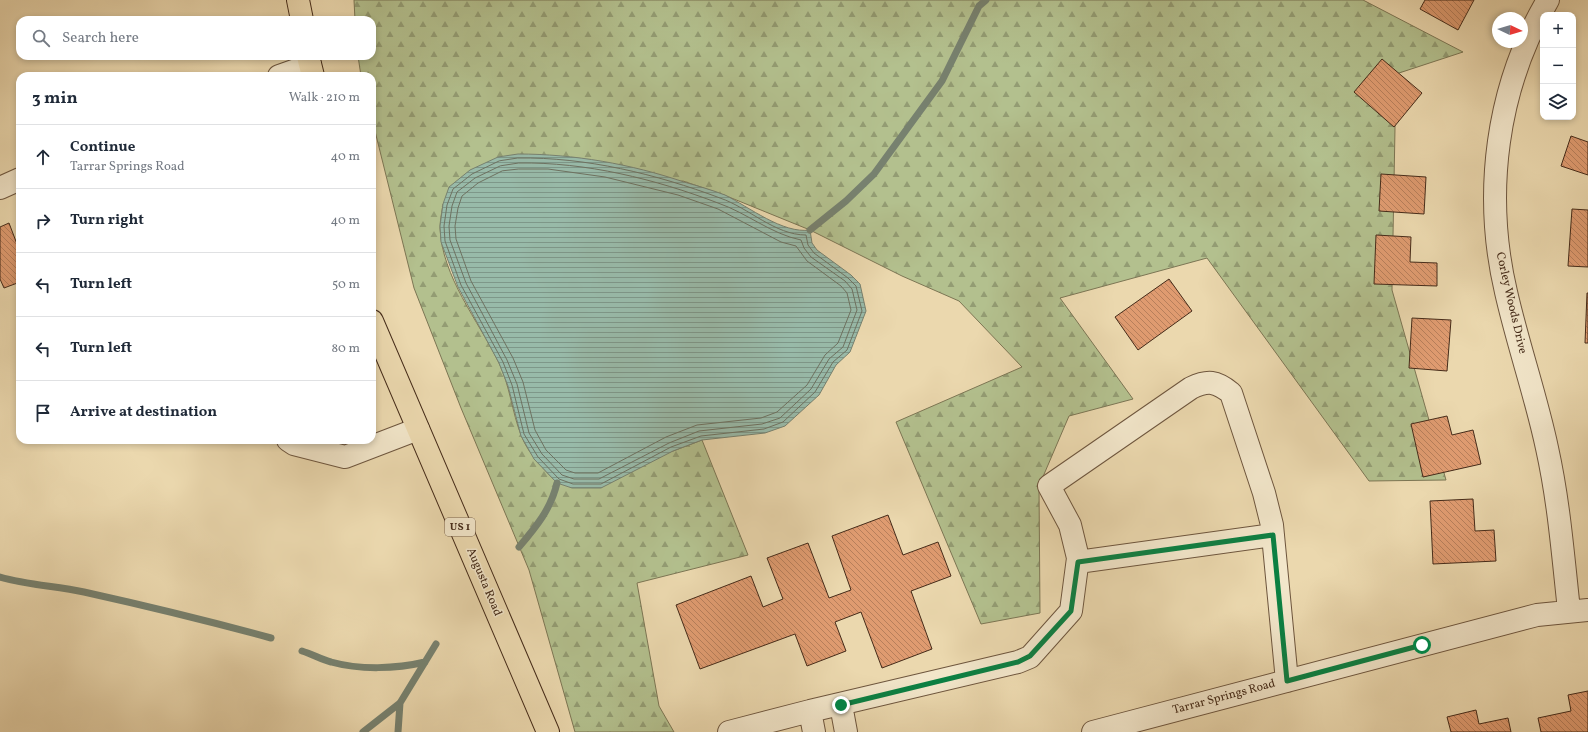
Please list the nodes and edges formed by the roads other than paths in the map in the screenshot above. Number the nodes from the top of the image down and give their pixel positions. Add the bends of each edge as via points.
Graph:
1 (298, 0) edge
2 (1548, 0) edge
3 (301, 16) edge
4 (310, 66) edge
5 (291, 72) edge
6 (16, 181) edge
7 (0, 188) edge
8 (376, 330) edge
9 (418, 429) junction
10 (294, 444) edge
11 (1273, 535) junction
12 (1078, 562) junction
13 (1578, 610) edge
14 (1287, 681) junction
15 (841, 705) junction
16 (812, 722) edge
17 (548, 732) edge
18 (729, 732) edge
19 (846, 732) edge
20 (1093, 732) edge

1 - 3 main road
2 - 13 street, Corley Woods Drive via 1536,19 1518,62 1505,107 1496,152 1494,199 1498,246 1506,292 1547,446
4 - 5 street
6 - 7 street
8 - 9 main road, Augusta Road / US 1
9 - 10 street via 345,457
9 - 17 main road, Augusta Road / US 1
11 - 12 street
11 - 12 street via 1264,493 1231,393 1220,384 1203,382 1049,486 1070,525
11 - 14 street
12 - 15 street via 1071,611 1030,656 1018,662
13 - 14 street, Tarrar Springs Road via 1537,615
14 - 20 street, Tarrar Springs Road
15 - 16 street
15 - 19 street
16 - 18 street

